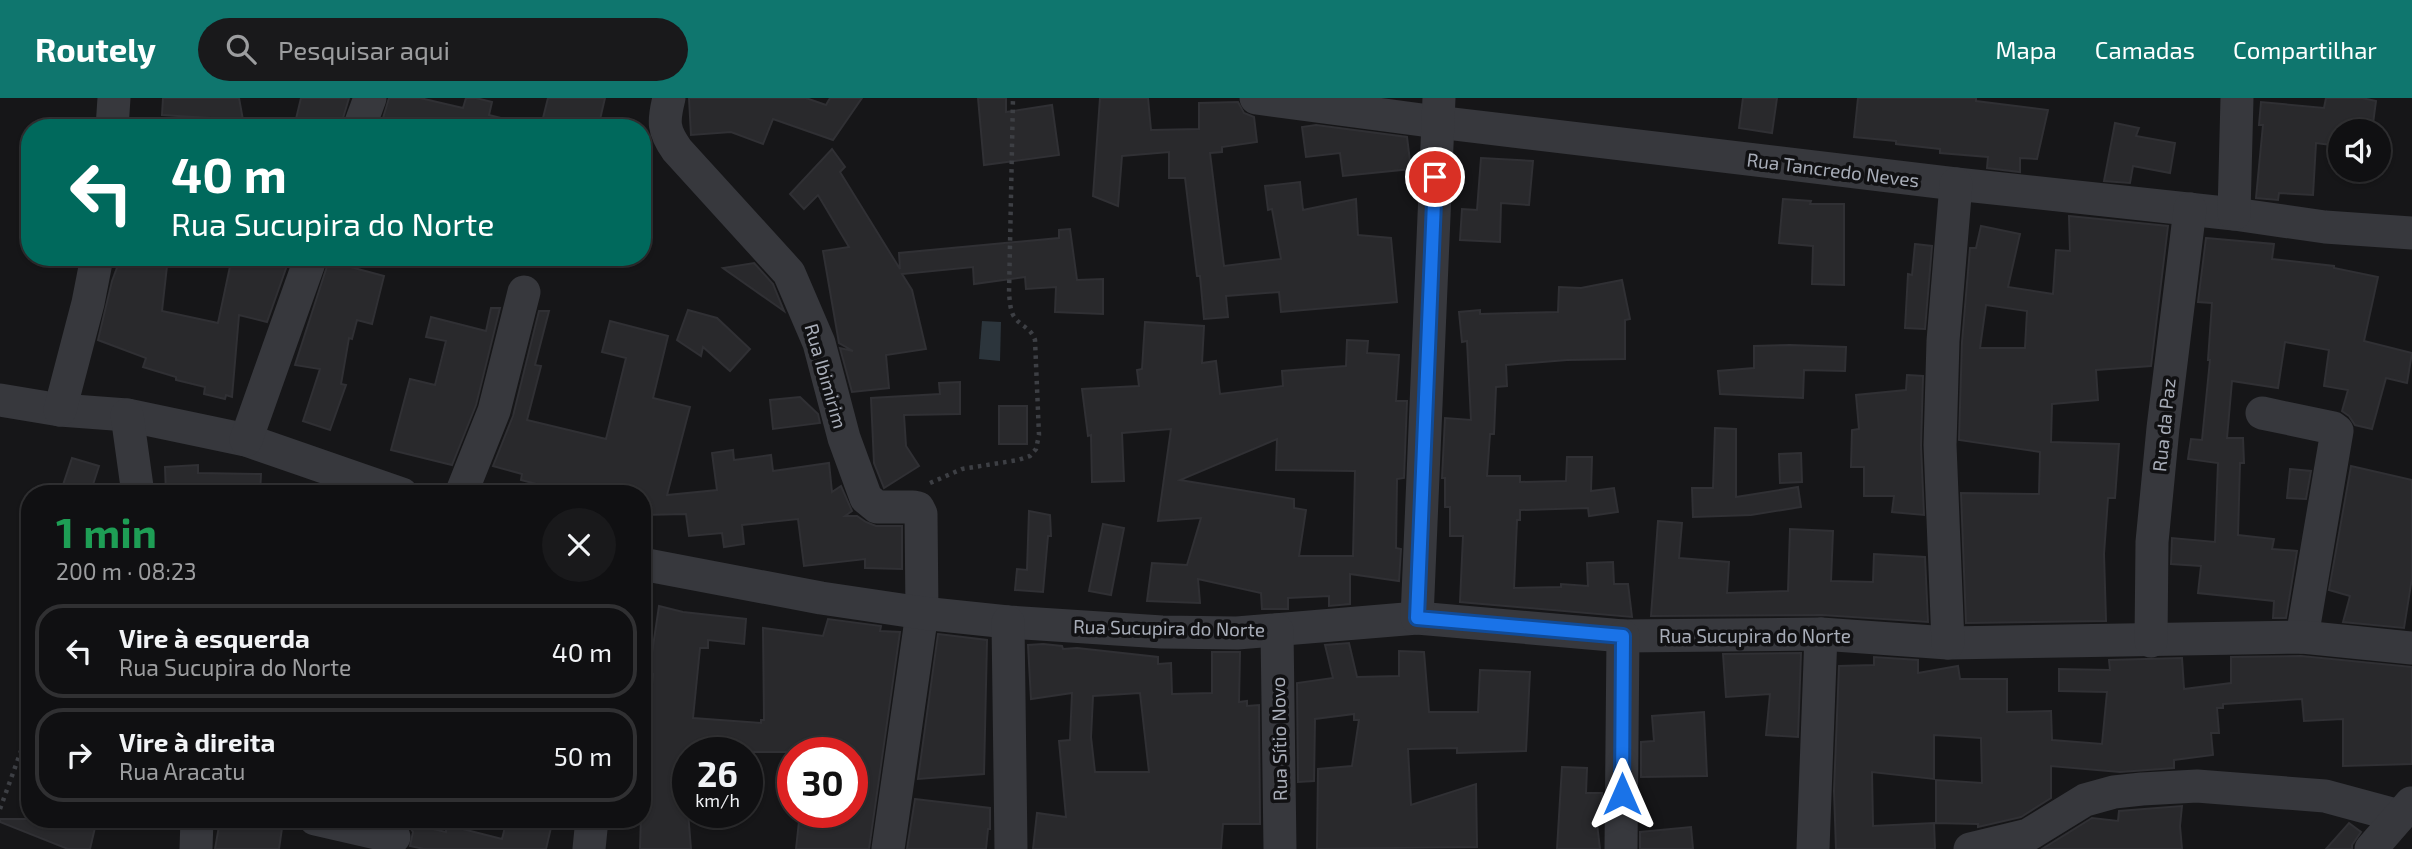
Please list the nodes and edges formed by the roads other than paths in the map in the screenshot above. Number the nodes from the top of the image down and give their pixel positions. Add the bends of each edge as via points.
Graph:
1 (114, 98) edge
2 (370, 98) edge
3 (669, 98) edge
4 (1256, 98) edge
5 (2237, 98) edge
6 (1438, 110) edge
7 (113, 119) edge
8 (362, 119) edge
9 (1956, 184) junction
10 (2190, 209) junction
11 (2234, 214) junction
12 (2412, 233) edge
13 (95, 266) edge
14 (308, 266) edge
15 (524, 292) dead end
16 (0, 400) edge
17 (60, 410) junction
18 (2262, 413) dead end
19 (127, 415) junction
20 (246, 440) junction
21 (137, 485) edge
22 (360, 485) edge
23 (465, 485) edge
24 (651, 566) edge
25 (922, 613) junction
26 (1417, 618) junction
27 (1008, 622) junction
28 (1277, 630) junction
29 (1821, 634) junction
30 (1623, 636) junction
31 (2302, 637) junction
32 (2151, 641) junction
33 (1948, 643) junction
34 (2412, 648) edge
35 (2405, 809) edge
36 (197, 828) edge
37 (356, 828) edge
38 (591, 828) edge
39 (394, 837) dead end
40 (196, 849) edge
41 (589, 849) edge
42 (888, 849) edge
43 (1011, 849) edge
44 (1280, 849) edge
45 (1621, 849) edge
46 (1813, 849) edge
47 (1970, 849) edge
48 (2371, 849) edge

1 - 7 street
2 - 8 street
3 - 25 street, Rua Ibimirim via 664,126 669,138 789,273 803,301 866,498 877,507 918,508 921,514
4 - 6 street, Rua Tancredo Neves
5 - 11 street
6 - 9 street, Rua Tancredo Neves
6 - 26 street
9 - 10 street, Rua Tancredo Neves
9 - 33 street via 1940,445
10 - 11 street, Rua Tancredo Neves
10 - 32 street, Rua da Paz via 2152,542
11 - 12 street, Rua Tancredo Neves
13 - 17 street
14 - 20 street
15 - 23 street via 494,411
16 - 17 street
17 - 19 street
18 - 31 street via 2337,430
19 - 20 street
19 - 21 street
20 - 22 street
24 - 25 street, Rua Sucupira do Norte
25 - 27 street, Rua Sucupira do Norte
25 - 42 street
26 - 28 street, Rua Sucupira do Norte
26 - 30 street, Rua Sucupira do Norte
27 - 28 street, Rua Sucupira do Norte via 1162,632
27 - 43 street
28 - 44 street, Rua Sítio Novo
29 - 30 street, Rua Sucupira do Norte
29 - 33 street, Rua Sucupira do Norte
29 - 46 street
30 - 45 street
31 - 32 street, Rua Sucupira do Norte
31 - 34 street, Rua Sucupira do Norte
32 - 33 street, Rua Sucupira do Norte
35 - 47 street via 2325,796 2197,786 2142,789 2085,800 2028,835
35 - 48 street
36 - 40 street
37 - 39 street
38 - 41 street

